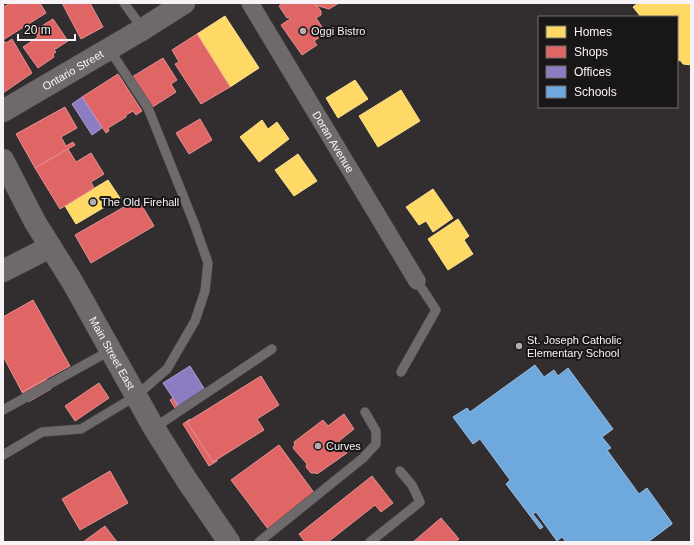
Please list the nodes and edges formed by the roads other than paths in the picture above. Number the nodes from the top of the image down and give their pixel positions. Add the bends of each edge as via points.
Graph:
1 (124, 3) edge
2 (184, 3) edge
3 (250, 3) edge
4 (143, 29) junction
5 (110, 48) junction
6 (3, 111) edge
7 (3, 160) edge
8 (50, 247) junction
9 (3, 272) edge
10 (417, 281) joint
11 (272, 349) dead end
12 (111, 350) junction
13 (401, 372) dead end
14 (136, 396) junction
15 (3, 410) edge
16 (365, 412) dead end
17 (154, 428) junction
18 (3, 454) edge
19 (400, 471) dead end
20 (230, 542) edge
21 (259, 542) edge
22 (370, 542) edge

1 - 4 lane
2 - 4 main road, Ontario Street
3 - 10 street, Doran Avenue
4 - 5 main road, Ontario Street
5 - 6 main road, Ontario Street
5 - 14 lane via 148,108 208,263 205,291 195,321 167,369
7 - 8 main road, Main Street East
8 - 9 main road
8 - 12 main road, Main Street East
10 - 13 lane via 436,310
11 - 17 lane
12 - 14 main road, Main Street East
12 - 15 lane
14 - 17 main road, Main Street East
14 - 18 lane via 81,430 42,432
16 - 21 lane via 376,431 376,444 363,458
17 - 20 main road, Main Street East
19 - 22 lane via 412,485 420,502

